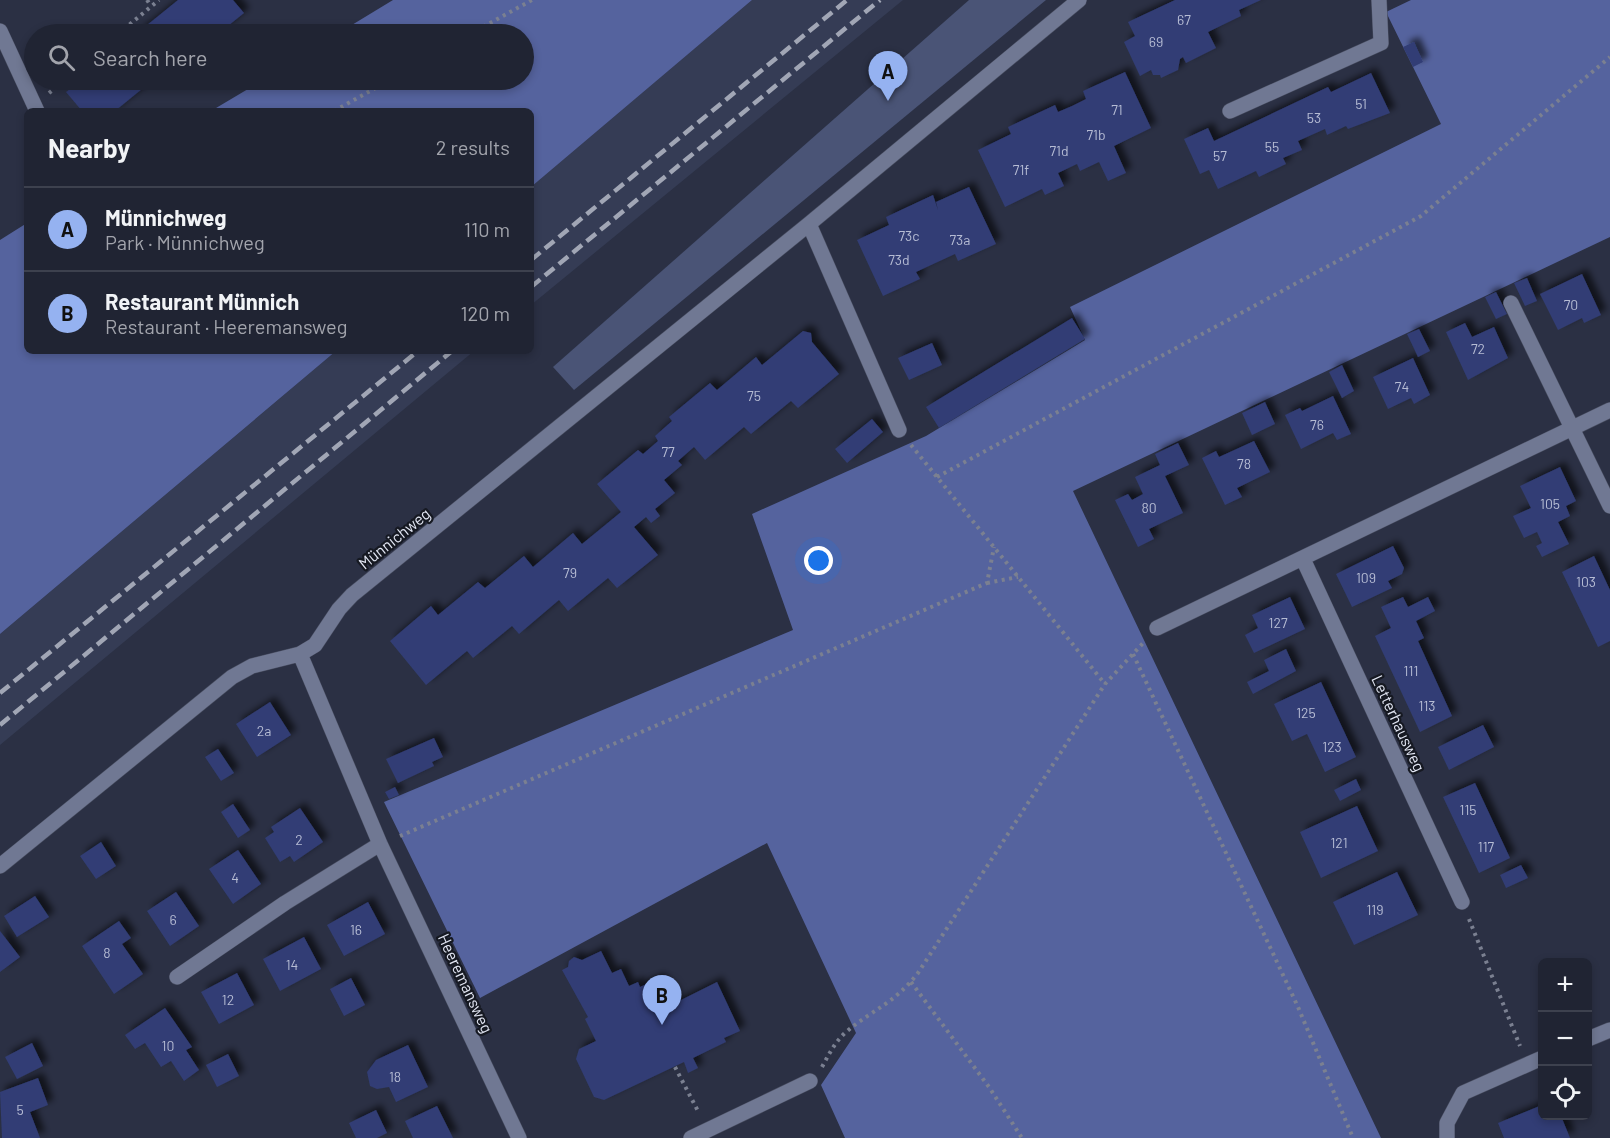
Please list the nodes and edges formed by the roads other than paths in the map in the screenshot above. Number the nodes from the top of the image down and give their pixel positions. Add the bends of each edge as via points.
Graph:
1 (1079, 0) edge
2 (1381, 1) edge
3 (0, 32) edge
4 (24, 83) edge
5 (27, 90) edge
6 (36, 108) edge
7 (1230, 111) dead end
8 (809, 224) junction
9 (1511, 303) dead end
10 (1610, 410) edge
11 (1573, 428) junction
12 (899, 430) road end
13 (1610, 506) edge
14 (1303, 559) junction
15 (1157, 628) road end
16 (300, 654) junction
17 (380, 844) junction
18 (0, 866) edge
19 (1462, 902) road end
20 (177, 977) dead end
21 (1610, 1030) edge
22 (1592, 1037) edge
23 (1538, 1060) edge
24 (810, 1082) road end
25 (519, 1138) edge
26 (692, 1138) edge
27 (1447, 1138) edge

1 - 8 street, Münnichweg
2 - 7 street via 1381,42
3 - 4 street
5 - 6 street
8 - 12 street
8 - 16 street, Münnichweg via 352,595 315,645
9 - 11 street
10 - 11 street
11 - 13 street
11 - 14 street
14 - 15 street
14 - 19 street, Letterhausweg
16 - 17 street, Heeremansweg
16 - 18 street, Münnichweg via 252,666 232,676
17 - 20 street
17 - 25 street, Heeremansweg
21 - 22 street
23 - 27 street via 1463,1093 1447,1123
24 - 26 street

